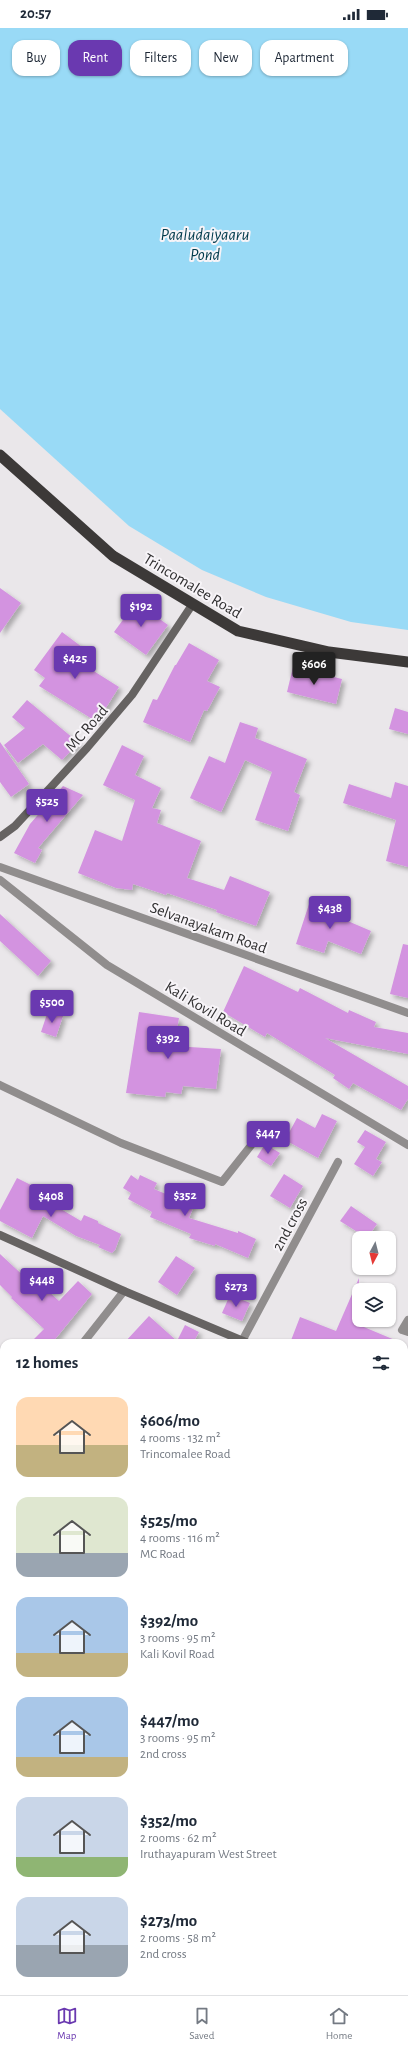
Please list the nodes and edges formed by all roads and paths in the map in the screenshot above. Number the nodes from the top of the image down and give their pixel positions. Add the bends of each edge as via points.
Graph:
1 (0, 455) edge
2 (192, 605) junction
3 (408, 662) edge
4 (0, 837) edge
5 (0, 867) edge
6 (0, 880) edge
7 (408, 1013) edge
8 (0, 1085) edge
9 (264, 1129) dead end
10 (408, 1145) edge
11 (338, 1162) dead end
12 (0, 1235) edge
13 (124, 1292) junction
14 (408, 1320) edge
15 (408, 1332) edge
16 (86, 1339) edge
17 (237, 1339) edge
18 (246, 1339) edge

1 - 2 highway, Trincomalee Road via 113,556
2 - 3 highway, Trincomalee Road via 238,631 329,652
2 - 4 main road, MC Road via 132,695 15,826
5 - 7 street, Selvanayakam Road
6 - 10 street, Kali Kovil Road via 107,965
8 - 9 street via 121,1143 222,1182
11 - 18 street, 2nd cross
12 - 13 main road
13 - 16 street
13 - 17 main road
14 - 15 street via 402,1330

